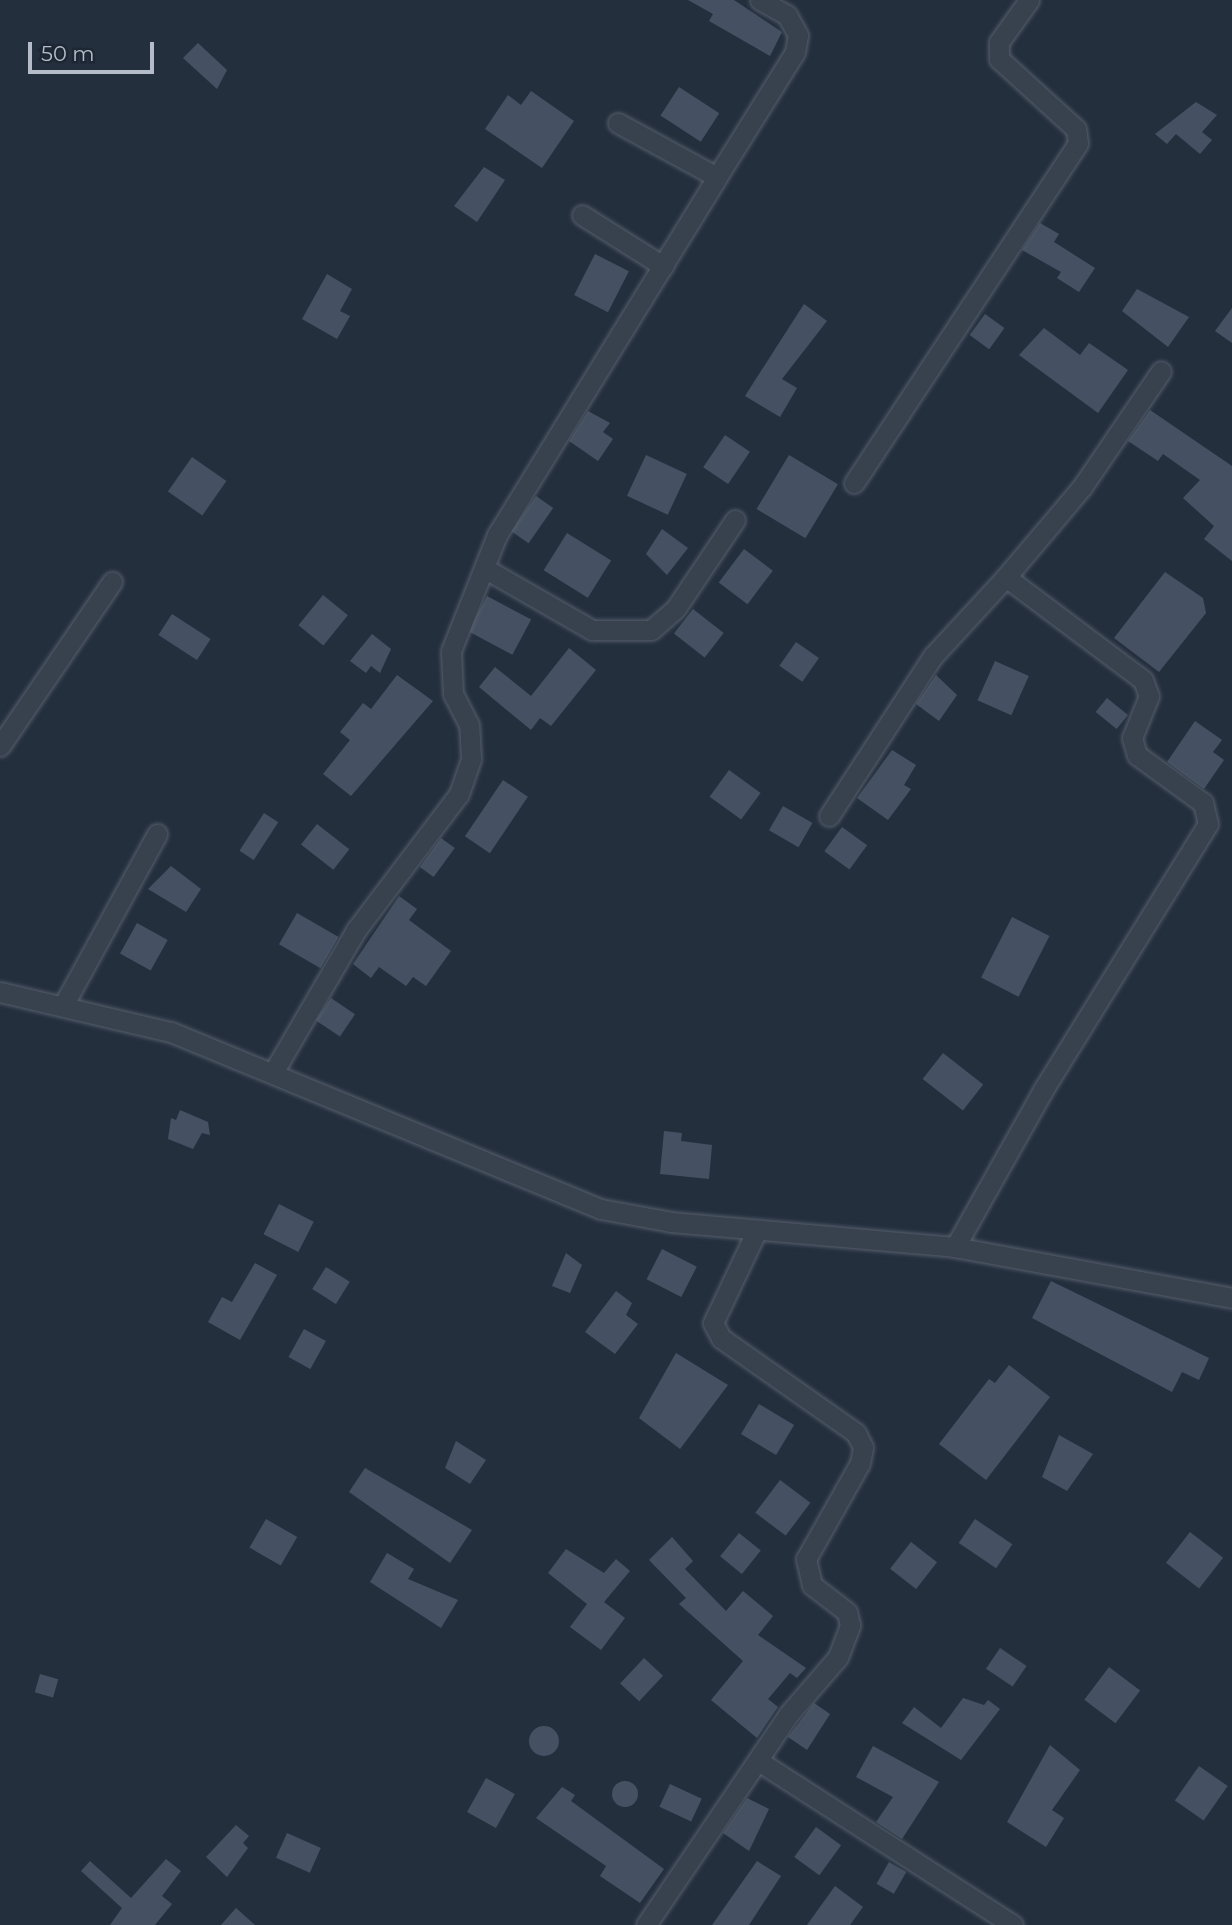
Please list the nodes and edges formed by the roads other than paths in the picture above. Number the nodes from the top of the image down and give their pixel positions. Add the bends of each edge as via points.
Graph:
1 (760, 0) edge
2 (1028, 0) edge
3 (618, 123) dead end
4 (717, 177) junction
5 (582, 215) dead end
6 (663, 266) junction
7 (1161, 371) dead end
8 (854, 483) dead end
9 (735, 520) dead end
10 (484, 568) junction
11 (1006, 577) junction
12 (112, 582) dead end
13 (0, 746) edge
14 (829, 816) dead end
15 (157, 834) dead end
16 (0, 992) edge
17 (64, 1004) junction
18 (274, 1071) junction
19 (757, 1230) junction
20 (955, 1247) junction
21 (1232, 1298) edge
22 (760, 1762) junction
23 (646, 1925) edge
24 (1013, 1925) edge

1 - 4 street via 787,15 798,35 795,52
2 - 8 street via 999,42 999,59 1076,129 1078,143
3 - 4 street
4 - 6 street
5 - 6 street
6 - 10 street via 514,505
7 - 11 street via 1082,487
9 - 10 street via 676,608 651,630 592,630
10 - 18 street via 451,651 453,694 469,725 471,759 458,794 356,930
11 - 14 street via 933,656
11 - 20 street via 1143,680 1149,696 1132,738 1137,755 1203,803 1208,824 1043,1090
12 - 13 street
15 - 17 street
16 - 17 street
17 - 18 street via 171,1032
18 - 19 street via 601,1209
19 - 20 street
19 - 22 street via 713,1323 722,1338 856,1433 863,1447 860,1463 806,1559 812,1585 847,1612 848,1638
20 - 21 street
22 - 23 street
22 - 24 street

